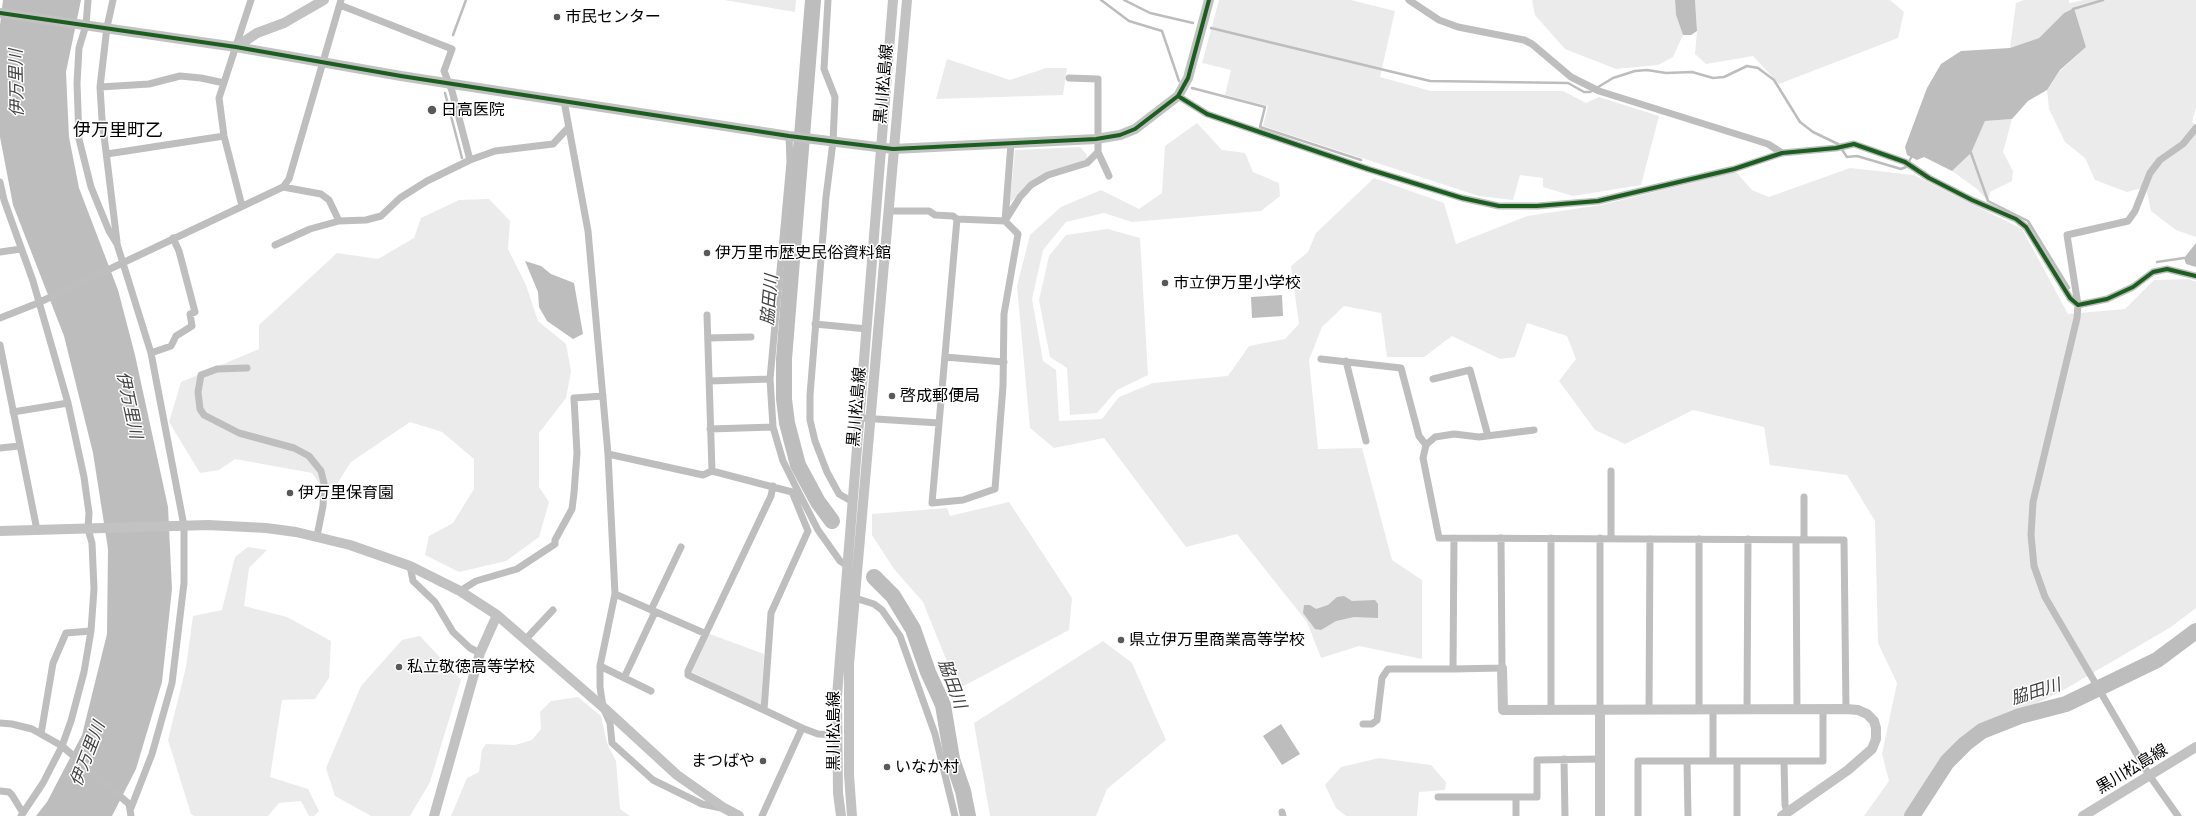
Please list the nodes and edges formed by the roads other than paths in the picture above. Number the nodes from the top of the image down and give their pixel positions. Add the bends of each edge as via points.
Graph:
1 (88, 0) edge
2 (113, 0) edge
3 (251, 0) edge
4 (324, 0) edge
5 (828, 0) edge
6 (893, 0) edge
7 (907, 0) edge
8 (1209, 0) edge
9 (1409, 0) edge
10 (340, 3) edge
11 (0, 13) edge
12 (86, 24) junction
13 (107, 27) junction
14 (236, 47) junction
15 (324, 61) junction
16 (1069, 78) dead end
17 (224, 83) junction
18 (448, 83) junction
19 (100, 87) junction
20 (1178, 96) junction
21 (564, 101) junction
22 (568, 128) junction
23 (2196, 128) edge
24 (224, 136) junction
25 (789, 136) junction
26 (1096, 139) junction
27 (833, 142) junction
28 (1011, 143) junction
29 (880, 148) junction
30 (893, 149) junction
31 (1098, 152) junction
32 (1782, 153) junction
33 (107, 154) junction
34 (470, 160) junction
35 (1109, 176) dead end
36 (0, 182) edge
37 (283, 187) junction
38 (242, 206) junction
39 (888, 210) junction
40 (957, 219) junction
41 (339, 221) junction
42 (1006, 221) junction
43 (173, 238) junction
44 (117, 244) junction
45 (275, 245) dead end
46 (21, 249) junction
47 (0, 252) edge
48 (120, 263) junction
49 (2196, 276) edge
50 (39, 302) junction
51 (2078, 305) junction
52 (707, 315) dead end
53 (0, 318) edge
54 (816, 324) junction
55 (867, 329) junction
56 (751, 337) dead end
57 (708, 338) junction
58 (0, 345) edge
59 (151, 353) junction
60 (945, 357) junction
61 (1321, 358) dead end
62 (1346, 361) junction
63 (1004, 362) junction
64 (246, 368) dead end
65 (770, 379) junction
66 (1433, 379) dead end
67 (709, 381) junction
68 (603, 396) junction
69 (68, 403) junction
70 (13, 412) junction
71 (860, 418) junction
72 (871, 418) junction
73 (939, 423) junction
74 (773, 427) junction
75 (710, 429) junction
76 (1534, 430) dead end
77 (1488, 436) junction
78 (1366, 441) dead end
79 (1426, 445) junction
80 (19, 446) junction
81 (0, 448) edge
82 (608, 454) junction
83 (712, 471) junction
84 (1611, 471) dead end
85 (773, 486) junction
86 (795, 492) junction
87 (1804, 497) dead end
88 (853, 502) junction
89 (181, 526) junction
90 (92, 529) junction
91 (37, 530) junction
92 (0, 531) edge
93 (317, 536) junction
94 (1454, 538) junction
95 (1501, 538) junction
96 (1551, 538) junction
97 (1600, 538) junction
98 (1611, 539) junction
99 (1650, 539) junction
100 (1699, 539) junction
101 (1748, 539) junction
102 (1796, 540) junction
103 (1804, 540) junction
104 (681, 547) dead end
105 (410, 566) junction
106 (848, 566) junction
107 (460, 591) junction
108 (615, 594) junction
109 (855, 598) junction
110 (553, 610) dead end
111 (653, 611) junction
112 (497, 615) junction
113 (91, 632) junction
114 (704, 634) junction
115 (525, 640) junction
116 (480, 653) junction
117 (600, 666) junction
118 (1502, 668) junction
119 (1453, 669) junction
120 (624, 678) junction
121 (651, 691) dead end
122 (603, 707) junction
123 (1797, 709) junction
124 (1823, 709) junction
125 (1846, 709) junction
126 (764, 710) junction
127 (1551, 710) junction
128 (1600, 710) junction
129 (1649, 710) junction
130 (1699, 710) junction
131 (1713, 710) junction
132 (1747, 710) junction
133 (0, 723) edge
134 (1363, 724) dead end
135 (802, 728) junction
136 (41, 734) junction
137 (837, 735) junction
138 (2196, 747) edge
139 (64, 748) junction
140 (1564, 759) junction
141 (1600, 759) junction
142 (1687, 761) junction
143 (1713, 761) junction
144 (1737, 761) junction
145 (1784, 761) junction
146 (2149, 775) junction
147 (0, 791) edge
148 (1438, 797) dead end
149 (1516, 798) junction
150 (724, 808) junction
151 (131, 809) edge
152 (1785, 814) edge
153 (22, 815) edge
154 (434, 816) edge
155 (739, 816) edge
156 (762, 816) edge
157 (841, 816) edge
158 (852, 816) edge
159 (955, 816) edge
160 (1516, 816) edge
161 (1565, 816) edge
162 (1600, 816) edge
163 (1638, 816) edge
164 (1688, 816) edge
165 (1737, 816) edge
166 (2083, 816) edge
167 (2178, 816) edge

1 - 12 street
2 - 13 street
3 - 14 street
4 - 14 street via 284,23 257,33
5 - 27 street via 824,69 834,97
6 - 29 street, 黒川松島線
7 - 30 street, 黒川松島線
8 - 20 street via 1188,78
9 - 32 street via 1439,20 1458,27 1524,40 1571,77 1590,88 1768,144
10 - 15 street
10 - 18 street via 452,49 444,71
11 - 12 street
12 - 13 street
12 - 44 street via 79,48 79,139 91,187
13 - 14 street
13 - 19 street
14 - 15 street
14 - 17 street
15 - 18 street
15 - 37 street via 289,179
16 - 26 street via 1098,79
17 - 19 street via 180,76 149,84
17 - 24 street via 220,98
18 - 21 street
18 - 34 street
19 - 33 street
20 - 26 street via 1135,129 1120,135
20 - 32 street via 1207,114 1256,131 1368,169 1462,198 1499,206 1598,201 1734,169
21 - 22 street
21 - 25 street
22 - 34 street via 553,144 495,151
22 - 68 street via 588,231
23 - 51 street via 2183,144 2160,160 2150,173 2135,211 2128,221 2067,234
24 - 33 street
24 - 38 street
25 - 27 street
25 - 65 street via 790,162
26 - 28 street
26 - 31 street
27 - 29 street
27 - 54 street
28 - 30 street
28 - 42 street
29 - 30 street
29 - 55 street, 黒川松島線
30 - 39 street, 黒川松島線
31 - 35 street
31 - 42 street via 1088,163 1048,176 1032,185 1020,197
32 - 51 street via 1854,144 1908,164 1972,200 2016,219 2026,227 2070,298
33 - 44 street
34 - 41 street via 427,181 400,198 381,216 366,220
36 - 46 street
37 - 38 street
37 - 41 street via 321,194 329,200
38 - 43 street
39 - 40 street via 929,211 934,215 952,216
39 - 72 street, 黒川松島線
40 - 42 street
40 - 60 street
41 - 45 street via 310,229
42 - 63 street via 1018,234 1004,314
43 - 48 street
43 - 59 street via 179,251 195,312 190,314 192,326 176,336 171,346
44 - 48 street
46 - 47 street
46 - 50 street
48 - 50 street
48 - 59 street
49 - 51 street via 2167,269 2154,272 2133,287 2107,299
50 - 53 street
50 - 69 street
51 - 146 street via 2033,502 2031,535 2034,566 2045,597
52 - 57 street
54 - 55 street
54 - 88 street via 810,420 815,441 830,477 839,494
55 - 71 street, 黒川松島線
56 - 57 street
57 - 67 street
58 - 70 street
59 - 89 street
60 - 63 street
60 - 73 street
61 - 62 street
62 - 78 street
62 - 79 street via 1401,368 1420,436
63 - 73 street via 995,489 963,500 932,503
64 - 93 street via 217,370 202,375 198,392 200,409 204,415 239,433 294,448 309,456 321,471 324,482 323,506
65 - 67 street
65 - 74 street
66 - 77 street via 1470,370
67 - 75 street
68 - 82 street
68 - 107 street via 574,398 577,453 572,509 555,544 517,569 476,581
69 - 70 street
69 - 90 street
70 - 80 street
71 - 72 street
71 - 88 street, 黒川松島線
72 - 73 street
72 - 109 street, 黒川松島線
74 - 75 street
74 - 86 street
75 - 83 street
76 - 77 street
77 - 79 street via 1454,434 1435,437
79 - 94 street via 1423,458 1439,538
80 - 81 street
80 - 91 street
82 - 83 street via 703,475
82 - 108 street
83 - 85 street
84 - 98 street
85 - 86 street
85 - 114 street via 771,496
86 - 106 street via 840,561
86 - 126 street via 808,531 771,613
87 - 103 street
88 - 106 street, 黒川松島線
89 - 90 street
89 - 93 street via 266,528
89 - 151 street via 184,583 172,683 152,754
90 - 91 street
90 - 113 street via 94,589
91 - 92 street
93 - 105 street
94 - 95 street
94 - 119 street
95 - 96 street
95 - 118 street
96 - 97 street
96 - 127 street
97 - 98 street
97 - 128 street
98 - 99 street
99 - 100 street
99 - 129 street
100 - 101 street
100 - 130 street
101 - 102 street
101 - 132 street
102 - 103 street
102 - 123 street
103 - 125 street via 1844,540
104 - 111 street
105 - 107 street
105 - 116 street via 413,581 435,602 453,632 470,648
106 - 137 street, 黒川松島線 via 837,696
107 - 112 street
108 - 111 street
108 - 117 street
109 - 158 street, 黒川松島線 via 849,664 848,718
109 - 159 street via 874,604 882,610 900,636 935,734
110 - 115 street
111 - 114 street
111 - 120 street
112 - 115 street
112 - 116 street
113 - 136 street via 66,633 53,663
113 - 139 street via 84,672
114 - 126 street via 688,675
115 - 122 street
116 - 154 street
117 - 120 street
117 - 122 street
118 - 119 street
118 - 127 street via 1504,710
119 - 134 street via 1388,669 1382,678 1377,720 1372,724
120 - 121 street
122 - 150 street via 677,775
122 - 150 street via 610,723 612,743 653,780 702,804
123 - 124 street
123 - 132 street
124 - 125 street
124 - 145 street via 1823,761
125 - 152 street via 1858,710 1874,720 1876,739 1872,749 1848,770
126 - 135 street
127 - 128 street
128 - 129 street
128 - 141 street
129 - 130 street
130 - 131 street
131 - 132 street
131 - 143 street
133 - 136 street via 12,724
135 - 137 street via 818,734
135 - 156 street
136 - 139 street
137 - 157 street, 黒川松島線
138 - 146 street, 黒川松島線
139 - 151 street
139 - 153 street
140 - 141 street
140 - 149 street via 1537,760 1537,797
140 - 161 street
141 - 162 street
142 - 143 street
142 - 163 street via 1638,761
142 - 164 street
143 - 144 street
144 - 145 street
144 - 165 street
145 - 152 street
146 - 166 street, 黒川松島線
146 - 167 street
147 - 153 street via 12,795
148 - 149 street
149 - 160 street
150 - 155 street

